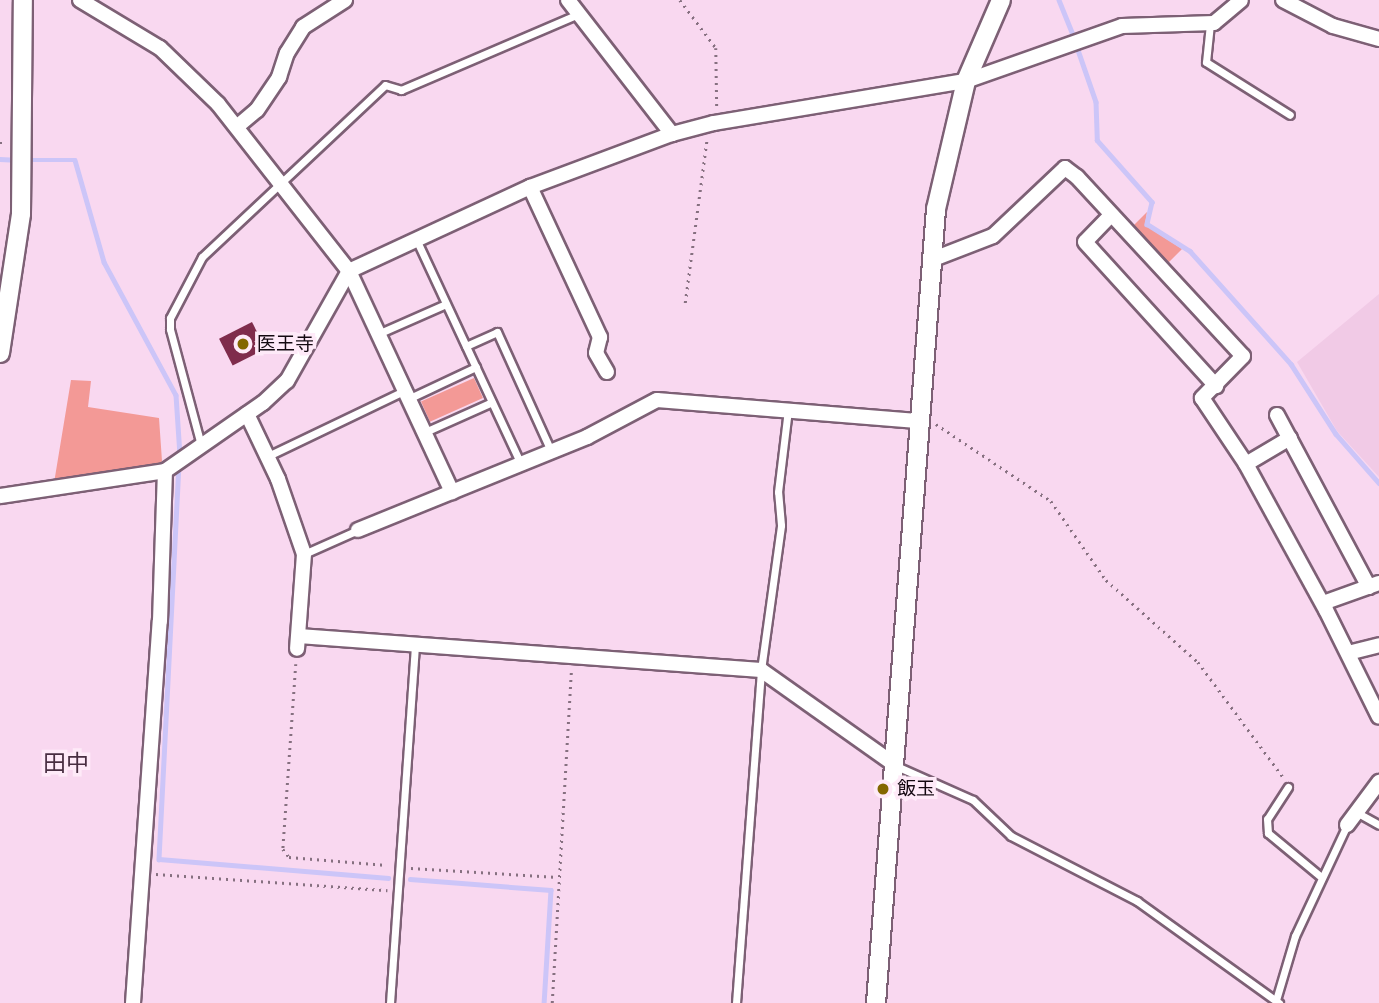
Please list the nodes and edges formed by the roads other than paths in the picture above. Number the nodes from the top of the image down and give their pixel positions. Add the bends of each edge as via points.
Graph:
1 (23, 0) edge
2 (80, 0) edge
3 (345, 0) edge
4 (568, 0) edge
5 (1001, 0) edge
6 (1241, 0) edge
7 (1283, 0) edge
8 (578, 13) junction
9 (1210, 23) junction
10 (1379, 39) edge
11 (966, 81) junction
12 (1290, 115) dead end
13 (239, 125) junction
14 (672, 134) junction
15 (281, 184) junction
16 (530, 187) junction
17 (1111, 215) junction
18 (416, 239) junction
19 (931, 260) junction
20 (349, 271) junction
21 (446, 304) junction
22 (380, 333) junction
23 (466, 346) junction
24 (0, 353) edge
25 (476, 367) junction
26 (607, 372) dead end
27 (1216, 386) junction
28 (408, 394) junction
29 (492, 402) junction
30 (788, 410) junction
31 (247, 414) junction
32 (1278, 415) dead end
33 (920, 421) junction
34 (425, 432) junction
35 (1290, 438) junction
36 (201, 447) junction
37 (552, 451) junction
38 (268, 456) junction
39 (520, 462) junction
40 (1246, 464) junction
41 (165, 471) junction
42 (452, 492) junction
43 (0, 496) edge
44 (358, 530) joint
45 (303, 554) junction
46 (1374, 585) edge
47 (1323, 603) junction
48 (1379, 645) edge
49 (415, 646) junction
50 (1348, 653) junction
51 (761, 670) junction
52 (1379, 717) edge
53 (894, 764) junction
54 (1379, 782) edge
55 (1288, 788) road end
56 (1355, 811) junction
57 (1347, 825) joint
58 (1379, 825) edge
59 (1320, 876) junction
60 (1277, 1001) edge
61 (133, 1003) edge
62 (390, 1003) edge
63 (736, 1003) edge
64 (876, 1003) edge

1 - 24 street via 21,214
2 - 13 street via 160,48
3 - 13 street via 303,27 279,77 257,110
4 - 8 street
5 - 11 street
6 - 9 street
7 - 10 street via 1333,26
8 - 14 street
8 - 15 lane via 401,90 385,85
9 - 11 street via 1122,26
9 - 12 lane via 1206,62
11 - 14 street
11 - 19 street via 945,164
13 - 15 street
14 - 16 street
15 - 20 street
15 - 36 lane via 202,257 170,318
16 - 18 street
16 - 26 street via 600,337 596,353
17 - 19 street via 1065,168 993,236
17 - 27 street via 1085,242
17 - 27 street via 1243,356
18 - 20 street
18 - 21 lane
19 - 33 street
20 - 22 street
20 - 31 street via 286,381
21 - 22 lane
21 - 23 lane
22 - 28 street
23 - 25 lane
23 - 37 lane via 496,332
25 - 28 lane
25 - 29 lane
27 - 40 street via 1202,398
28 - 34 street
28 - 38 lane
29 - 34 lane
29 - 39 lane
30 - 33 street
30 - 37 street via 657,400
30 - 51 lane via 778,492 781,525
31 - 36 street
31 - 38 street
32 - 35 street
33 - 53 street
34 - 42 street
35 - 40 street
35 - 46 street
36 - 41 street
37 - 39 street
38 - 45 street
39 - 42 street
40 - 47 street
41 - 43 street
41 - 61 street
42 - 44 street
44 - 45 lane
45 - 49 street via 298,642
46 - 47 street
47 - 50 street
48 - 50 street
49 - 51 street
49 - 62 lane
50 - 52 street
51 - 53 street
51 - 63 lane
53 - 60 lane via 973,800 1011,836 1137,901
53 - 64 street
54 - 56 street
55 - 59 lane via 1267,819 1268,832
56 - 57 street
56 - 58 lane
57 - 59 lane
59 - 60 lane via 1286,959

